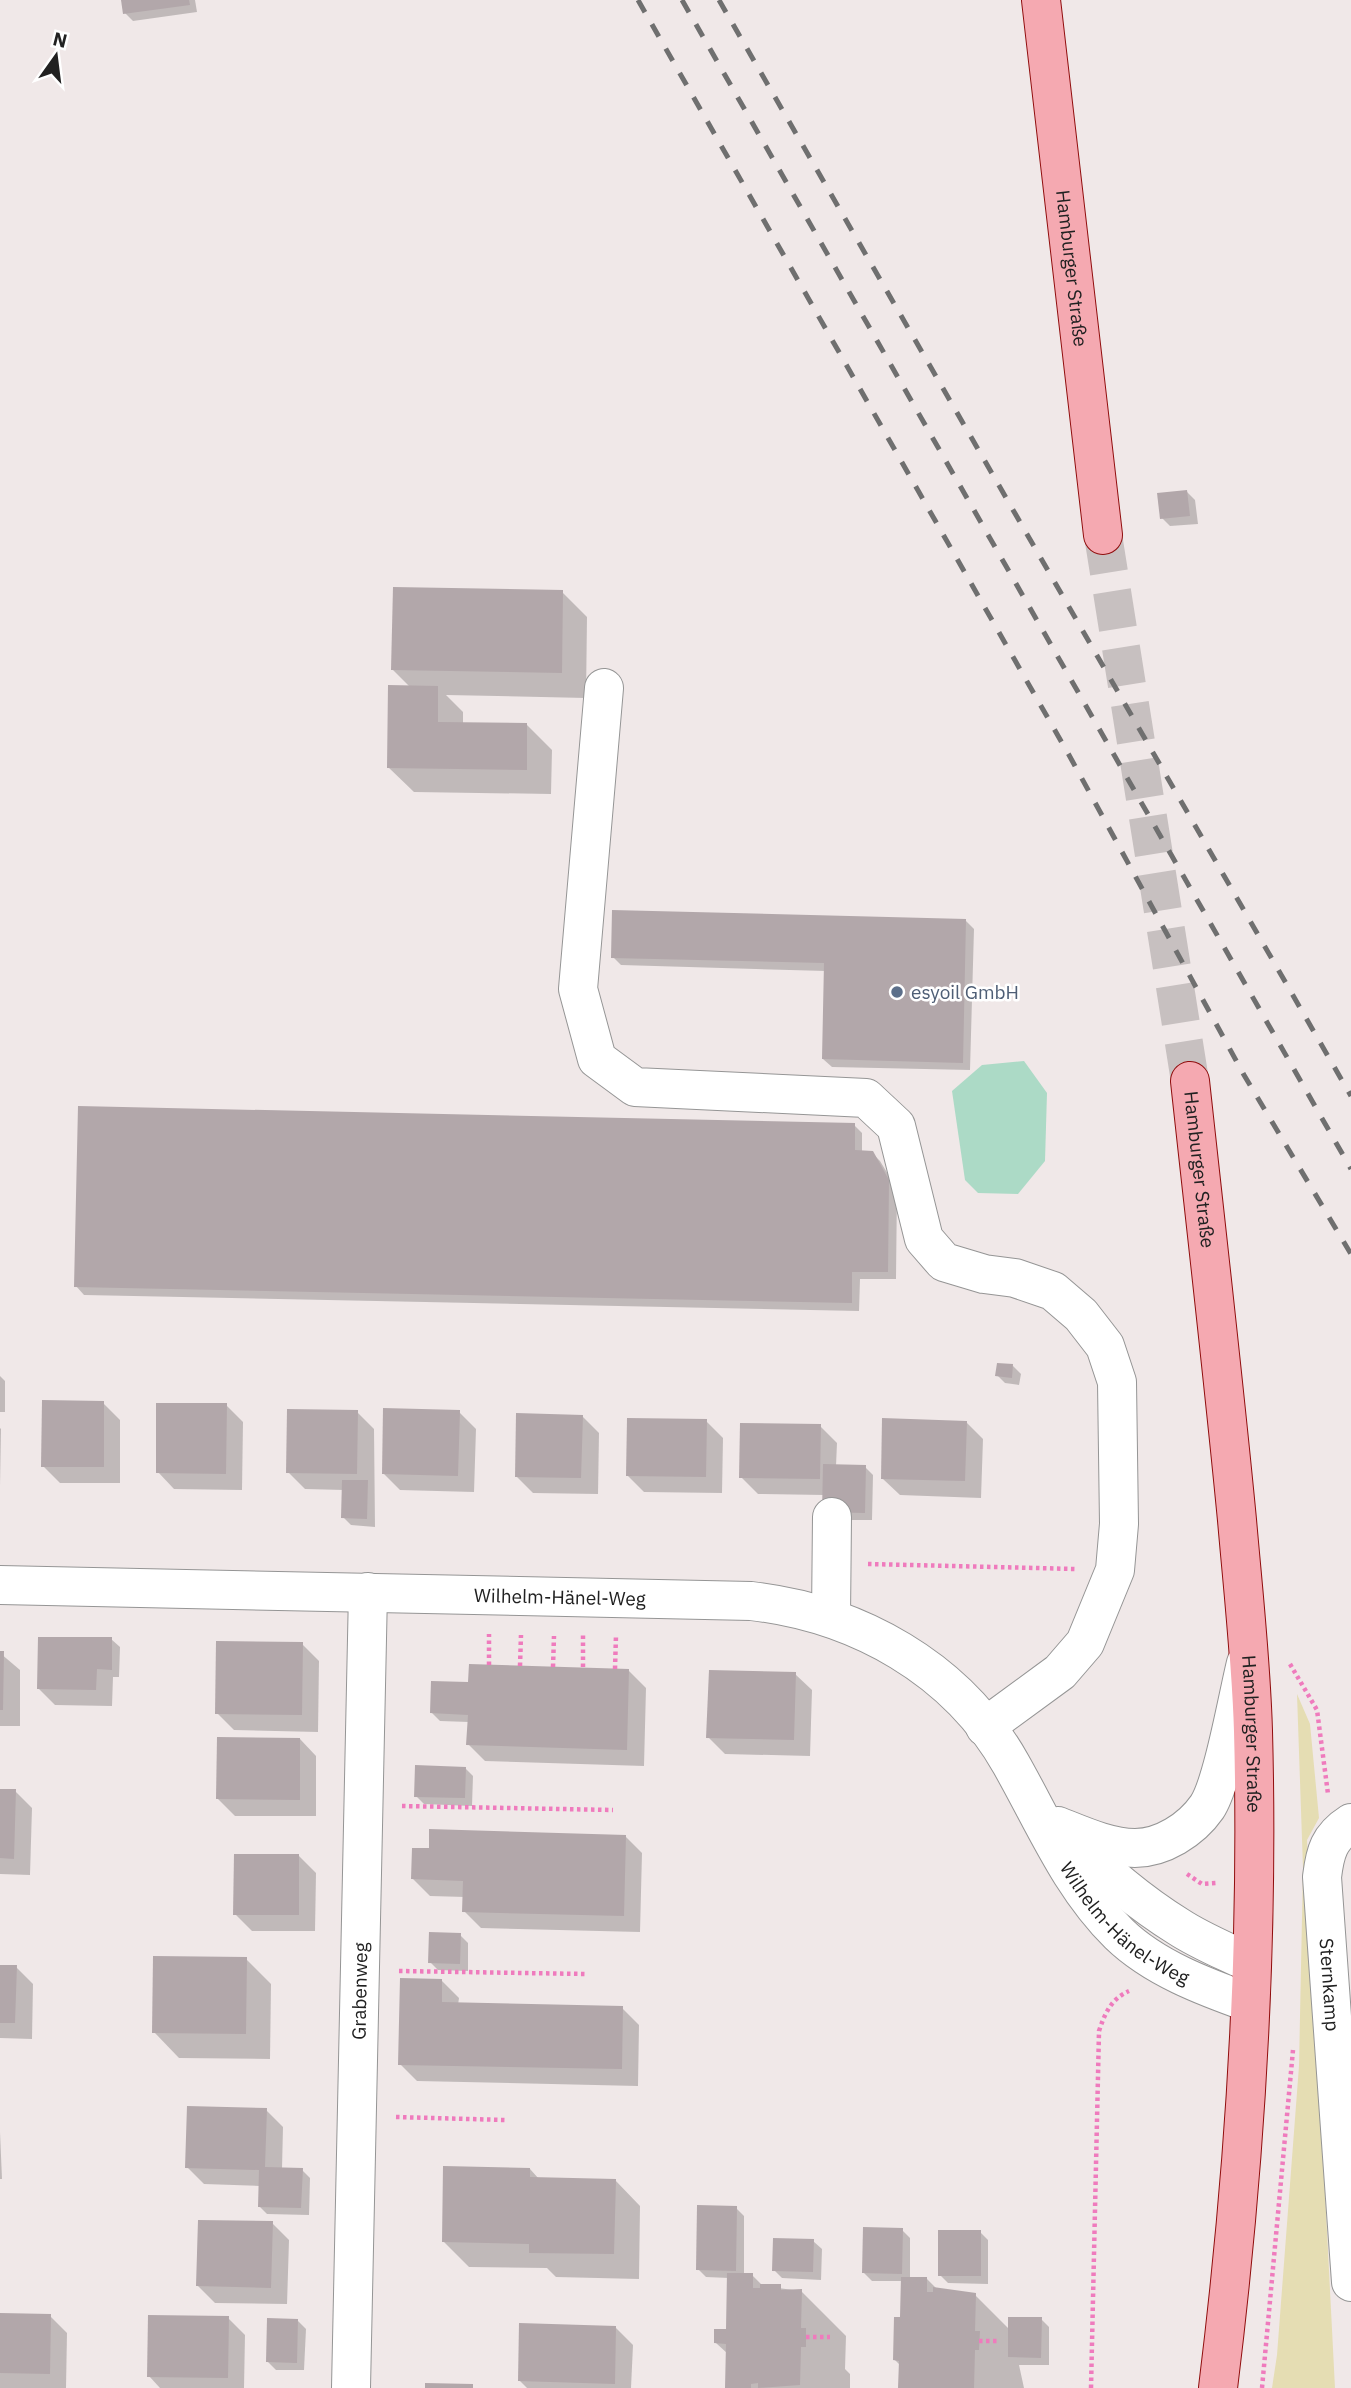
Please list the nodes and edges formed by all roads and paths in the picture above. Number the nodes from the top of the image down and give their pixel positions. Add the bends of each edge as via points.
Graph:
1 (1041, 0) edge
2 (1103, 535) tunnel mouth
3 (604, 688) dead end
4 (1189, 1081) tunnel mouth
5 (832, 1517) dead end
6 (832, 1563) junction
7 (1115, 1570) junction
8 (0, 1585) edge
9 (368, 1592) junction
10 (831, 1617) junction
11 (1249, 1651) junction
12 (1290, 1663) dead end
13 (985, 1727) junction
14 (363, 1805) junction
15 (612, 1810) dead end
16 (1046, 1816) junction
17 (1344, 1827) edge
18 (1202, 1884) dead end
19 (1181, 1929) junction
20 (1252, 1964) junction
21 (1163, 1965) junction
22 (359, 1970) junction
23 (586, 1974) dead end
24 (1250, 2003) junction
25 (356, 2117) junction
26 (505, 2120) dead end
27 (1351, 2283) edge
28 (806, 2337) dead end
29 (830, 2337) dead end
30 (979, 2341) dead end
31 (999, 2341) dead end
32 (351, 2388) edge
33 (1091, 2388) edge
34 (1218, 2388) edge

1 - 2 main road, Hamburger Straße
3 - 7 street via 578,989 597,1059 635,1087 866,1098 896,1126 924,1239 944,1262 1053,1292 1081,1315 1105,1346 1117,1382 1119,1524
4 - 11 main road, Hamburger Straße
5 - 6 street
6 - 7 path
6 - 10 street
7 - 13 street via 1085,1643 1060,1672
8 - 9 street, Wilhelm-Hänel-Weg
9 - 10 street, Wilhelm-Hänel-Weg via 751,1601
9 - 14 street, Grabenweg
10 - 13 street, Wilhelm-Hänel-Weg via 906,1652 944,1683
11 - 16 street, Wilhelm-Hänel-Weg via 1207,1807 1185,1828 1162,1844 1134,1849 1098,1841
11 - 20 main road, Hamburger Straße via 1256,1881
12 - 17 path via 1317,1710 1328,1794
13 - 16 street, Wilhelm-Hänel-Weg
14 - 15 path
14 - 22 street, Grabenweg
16 - 19 street, Wilhelm-Hänel-Weg via 1095,1864
16 - 21 street, Wilhelm-Hänel-Weg via 1073,1879 1120,1935
17 - 27 street, Sternkamp via 1325,1850 1322,1877
18 - 19 path
19 - 20 street, Wilhelm-Hänel-Weg
20 - 24 main road, Hamburger Straße
21 - 24 street, Wilhelm-Hänel-Weg
21 - 33 path via 1151,1980 1118,1996 1105,2011 1098,2031
22 - 23 path
22 - 25 street, Grabenweg
24 - 34 main road, Hamburger Straße via 1233,2264
25 - 26 path
25 - 32 street, Grabenweg
28 - 29 path
30 - 31 path

